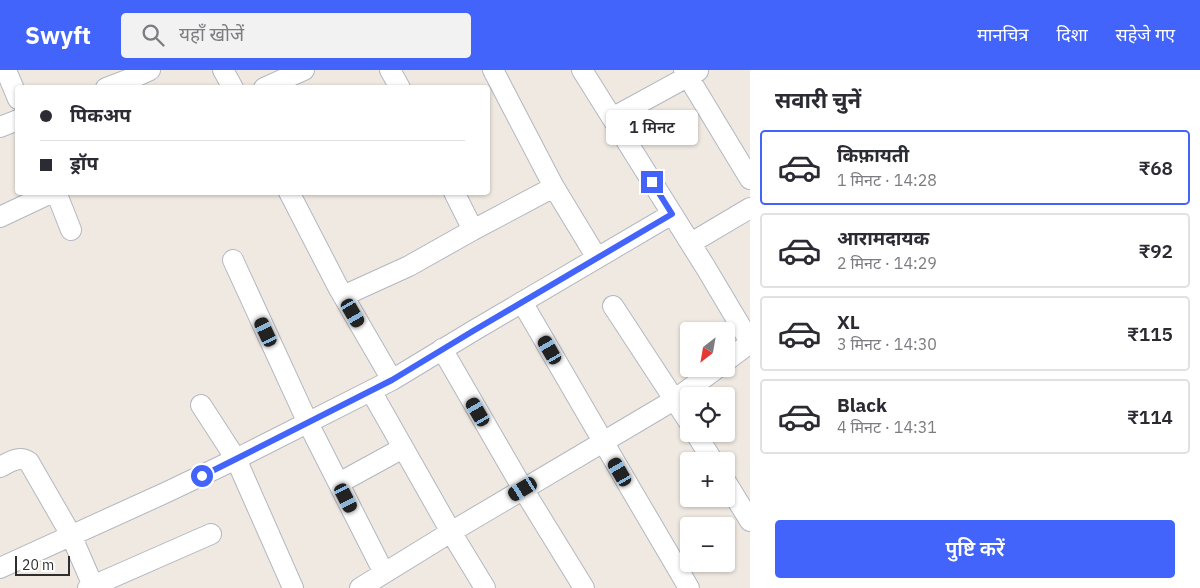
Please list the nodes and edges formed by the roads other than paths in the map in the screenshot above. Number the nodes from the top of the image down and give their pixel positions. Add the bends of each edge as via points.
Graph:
1 (6, 70) edge
2 (150, 70) edge
3 (223, 70) edge
4 (304, 70) edge
5 (493, 70) edge
6 (582, 70) edge
7 (690, 72) edge
8 (114, 85) edge
9 (231, 85) edge
10 (271, 85) edge
11 (15, 92) edge
12 (612, 118) junction
13 (15, 121) edge
14 (0, 127) edge
15 (750, 179) edge
16 (554, 187) junction
17 (48, 195) edge
18 (55, 195) edge
19 (291, 195) edge
20 (456, 195) edge
21 (750, 208) edge
22 (672, 214) junction
23 (0, 217) edge
24 (71, 230) dead end
25 (473, 230) junction
26 (690, 243) junction
27 (597, 258) junction
28 (232, 260) dead end
29 (343, 296) junction
30 (522, 302) junction
31 (613, 306) dead end
32 (750, 343) edge
33 (442, 349) junction
34 (735, 354) edge
35 (704, 378) edge
36 (392, 380) junction
37 (371, 391) junction
38 (674, 400) junction
39 (201, 404) dead end
40 (680, 409) edge
41 (308, 423) junction
42 (604, 442) junction
43 (403, 448) junction
44 (236, 459) junction
45 (0, 467) edge
46 (339, 483) junction
47 (523, 489) junction
48 (735, 497) edge
49 (750, 521) edge
50 (451, 532) junction
51 (211, 534) dead end
52 (71, 536) junction
53 (0, 568) edge
54 (384, 573) junction
55 (91, 587) edge
56 (480, 587) edge
57 (293, 588) edge
58 (360, 588) edge
59 (584, 588) edge
60 (689, 588) edge

1 - 11 street
2 - 8 street
3 - 9 street
4 - 10 street
5 - 16 street
6 - 12 street
7 - 12 street
7 - 15 street
12 - 22 street
13 - 14 street
16 - 25 street
16 - 27 street
17 - 23 street
18 - 24 street
19 - 29 street
20 - 25 street
21 - 26 street
22 - 26 street
22 - 27 street
25 - 29 street via 409,266
26 - 32 street
27 - 30 street
28 - 41 street
29 - 36 street
30 - 33 street
30 - 42 street
31 - 38 street
32 - 34 street
33 - 36 street
33 - 47 street
35 - 38 street
36 - 37 street
37 - 41 street
37 - 43 street
38 - 40 street
38 - 42 street
39 - 44 street
41 - 44 street
41 - 46 street
42 - 47 street
42 - 60 street
43 - 46 street
43 - 50 street
44 - 52 street
44 - 57 street
45 - 52 street via 19,458 29,462
46 - 54 street
47 - 50 street
47 - 59 street
48 - 49 street
50 - 54 street
50 - 56 street
51 - 55 street
52 - 53 street
52 - 55 street
54 - 58 street

